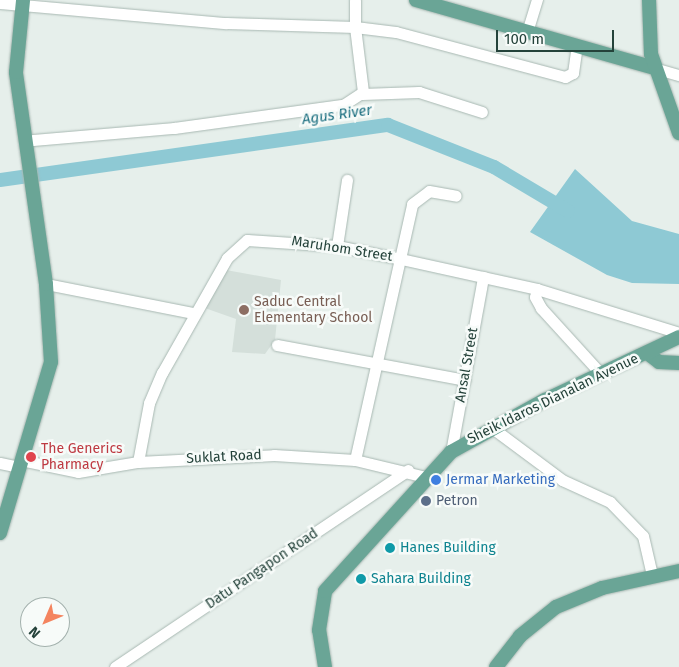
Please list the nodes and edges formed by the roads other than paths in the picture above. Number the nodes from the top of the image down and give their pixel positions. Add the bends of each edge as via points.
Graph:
1 (355, 0) edge
2 (416, 0) edge
3 (537, 0) edge
4 (649, 0) edge
5 (655, 0) edge
6 (23, 2) edge
7 (0, 3) edge
8 (355, 27) junction
9 (527, 32) junction
10 (577, 46) junction
11 (658, 69) junction
12 (679, 75) edge
13 (362, 94) junction
14 (482, 112) dead end
15 (679, 116) edge
16 (679, 133) edge
17 (30, 143) junction
18 (347, 180) dead end
19 (456, 196) dead end
20 (337, 246) junction
21 (401, 259) junction
22 (483, 277) junction
23 (46, 284) junction
24 (537, 289) junction
25 (193, 313) junction
26 (679, 333) edge
27 (679, 337) edge
28 (277, 345) dead end
29 (647, 353) junction
30 (679, 363) edge
31 (379, 364) junction
32 (601, 374) junction
33 (465, 380) junction
34 (491, 427) junction
35 (451, 452) junction
36 (355, 460) junction
37 (138, 462) junction
38 (0, 463) edge
39 (20, 464) junction
40 (408, 470) junction
41 (426, 477) junction
42 (0, 532) edge
43 (679, 572) edge
44 (652, 575) junction
45 (115, 667) edge
46 (325, 667) edge
47 (496, 667) edge

1 - 8 street
2 - 9 main road
3 - 9 street
4 - 11 main road
5 - 11 main road
6 - 7 street
6 - 8 street via 226,23
6 - 17 main road via 16,72
8 - 10 street via 396,32 558,76 573,73
8 - 13 street
9 - 10 main road
10 - 11 main road
11 - 12 street
11 - 15 main road
11 - 16 main road
13 - 14 street via 419,92
13 - 17 street via 343,105 297,114
17 - 23 main road
18 - 20 street
19 - 21 street via 429,191 416,197
20 - 21 street, Maruhom Street
20 - 25 street, Maruhom Street via 283,240 241,243
21 - 22 street, Maruhom Street
21 - 31 street
22 - 24 street, Maruhom Street
22 - 33 street, Ansal Street
23 - 25 street
23 - 39 main road via 51,362
24 - 26 street, Maruhom Street
24 - 32 street via 536,302
25 - 37 street, Maruhom Street via 149,403
27 - 29 main road, Sheik Idaros Dianalan Avenue
28 - 31 street
29 - 30 main road via 659,362
29 - 32 main road, Sheik Idaros Dianalan Avenue
31 - 33 street
31 - 36 street
32 - 34 main road, Sheik Idaros Dianalan Avenue
33 - 35 street, Ansal Street
34 - 35 main road, Sheik Idaros Dianalan Avenue
34 - 44 street via 562,480 610,502 643,536
35 - 41 main road, Sheik Idaros Dianalan Avenue
36 - 37 street, Suklat Road via 274,455
36 - 40 street, Suklat Road
37 - 39 street, Suklat Road via 78,472
38 - 39 street, Suklat Road
39 - 42 main road
40 - 41 street, Suklat Road
40 - 45 street, Datu Pangapon Road
41 - 46 main road, Sheik Idaros Dianalan Avenue via 325,591 319,630
43 - 44 main road
44 - 47 main road via 602,588 556,607 520,636

